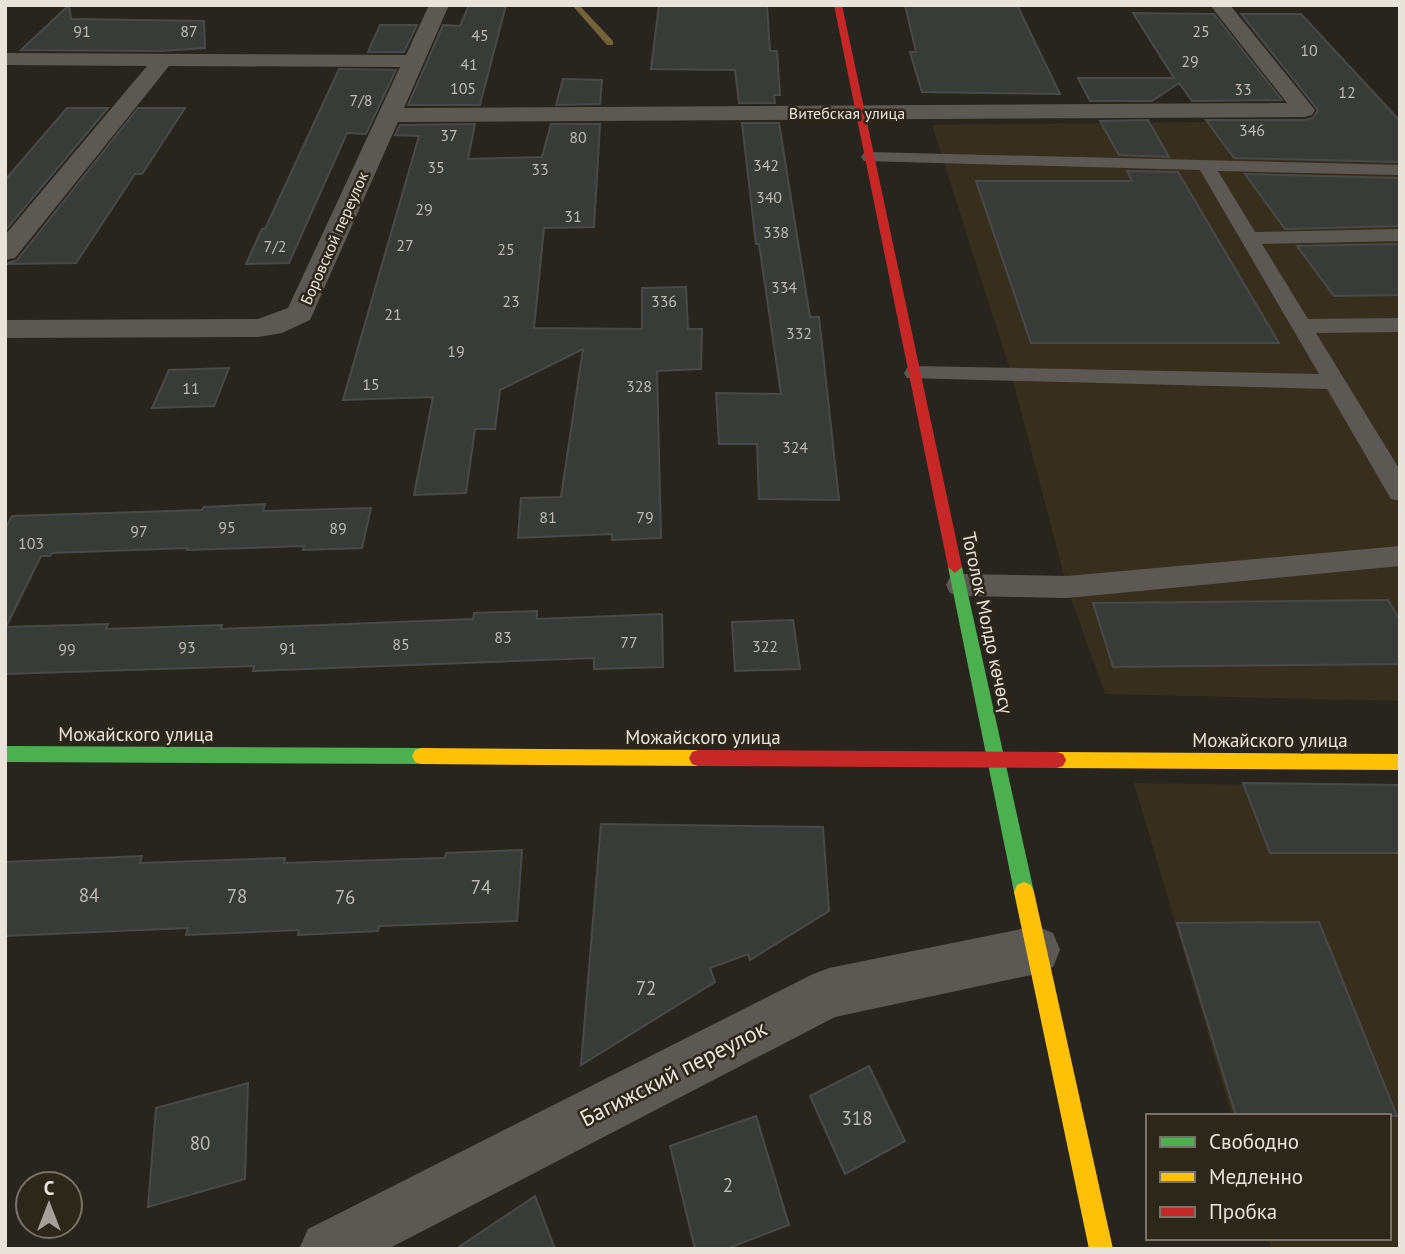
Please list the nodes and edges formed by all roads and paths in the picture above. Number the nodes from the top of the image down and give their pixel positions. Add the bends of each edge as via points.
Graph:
1 (439, 5) edge
2 (838, 5) edge
3 (1220, 5) edge
4 (5, 59) edge
5 (163, 60) junction
6 (414, 61) junction
7 (860, 113) junction
8 (390, 115) junction
9 (870, 157) junction
10 (1205, 164) junction
11 (1400, 170) edge
12 (1400, 234) edge
13 (1247, 238) junction
14 (5, 252) edge
15 (1400, 325) edge
16 (1303, 326) junction
17 (5, 329) edge
18 (915, 373) junction
19 (1336, 382) junction
20 (1400, 492) edge
21 (1400, 556) edge
22 (960, 585) junction
23 (5, 754) edge
24 (995, 760) junction
25 (1400, 762) edge
26 (1036, 950) junction
27 (328, 1249) edge
28 (1101, 1249) edge

1 - 6 street, Боровской переулок
2 - 7 main road, Тоголок Молдо көчөсү
3 - 7 street, Витебская улица via 1304,110
4 - 5 street
5 - 6 street
5 - 14 street
6 - 8 street, Боровской переулок
7 - 8 street, Витебская улица
7 - 9 main road, Тоголок Молдо көчөсү
8 - 17 street, Боровской переулок via 300,314 258,328
9 - 10 lane
9 - 18 main road, Тоголок Молдо көчөсү
10 - 11 lane
10 - 13 lane
12 - 13 lane
13 - 16 lane
15 - 16 lane
16 - 19 lane
18 - 19 lane
18 - 22 main road, Тоголок Молдо көчөсү
19 - 20 lane
21 - 22 lane via 1067,587
22 - 24 main road, Тоголок Молдо көчөсү
23 - 24 main road, Можайского улица
24 - 25 main road, Можайского улица
24 - 26 main road, Тоголок Молдо көчөсү
26 - 27 street, Багижский переулок via 829,993
26 - 28 main road, Тоголок Молдо көчөсү

